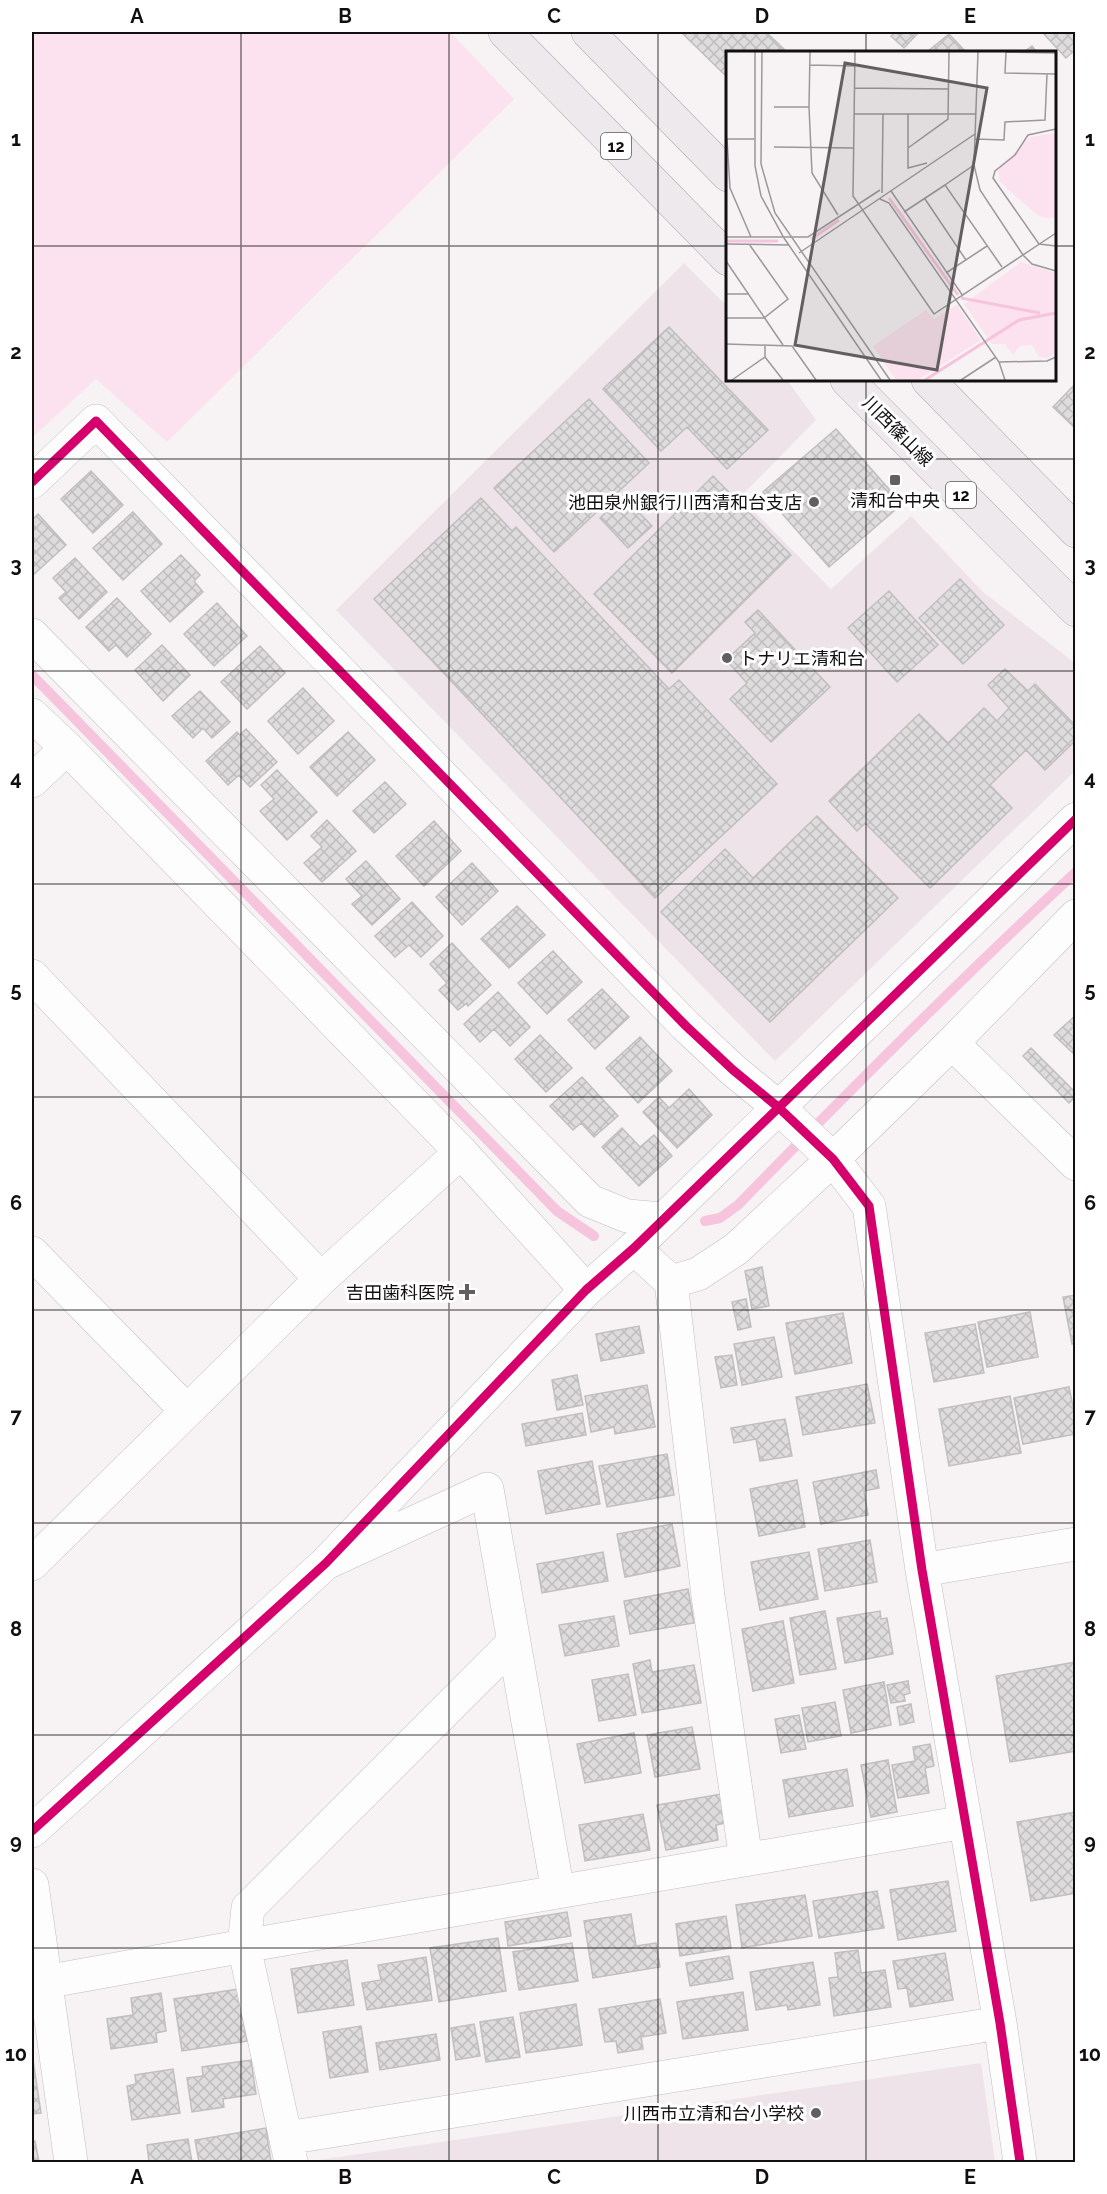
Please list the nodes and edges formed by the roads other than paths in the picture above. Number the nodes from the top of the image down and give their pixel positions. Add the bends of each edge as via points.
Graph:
1 (505, 32) edge
2 (588, 32) edge
3 (726, 173) edge
4 (726, 257) edge
5 (848, 381) edge
6 (929, 381) edge
7 (32, 482) edge
8 (1076, 531) edge
9 (1076, 610) edge
10 (32, 635) edge
11 (32, 715) edge
12 (67, 748) junction
13 (32, 781) edge
14 (1076, 819) edge
15 (1076, 916) edge
16 (32, 976) edge
17 (952, 1042) junction
18 (785, 1114) junction
19 (461, 1152) junction
20 (828, 1154) junction
21 (1076, 1164) edge
22 (663, 1219) junction
23 (634, 1248) junction
24 (32, 1253) edge
25 (321, 1279) junction
26 (670, 1282) junction
27 (586, 1290) junction
28 (187, 1411) junction
29 (1076, 1544) edge
30 (326, 1563) junction
31 (32, 1564) edge
32 (922, 1570) junction
33 (514, 1642) junction
34 (965, 1822) junction
35 (32, 1831) edge
36 (746, 1860) junction
37 (32, 1884) edge
38 (558, 1892) junction
39 (244, 1946) junction
40 (45, 1982) junction
41 (1000, 2023) junction
42 (290, 2150) edge
43 (71, 2163) edge
44 (1020, 2163) edge

1 - 4 main road, 12
2 - 3 main road
5 - 9 main road, 川西篠山線 / 12
6 - 8 main road
7 - 18 street via 96,421 686,1026
10 - 22 street via 590,1201 627,1216
11 - 12 street
12 - 13 street
12 - 19 street
14 - 18 street
15 - 17 street
16 - 25 street
17 - 20 street
17 - 21 street
18 - 20 street
18 - 22 street
19 - 25 street
19 - 27 street
20 - 26 street via 736,1249 698,1274
20 - 32 street via 869,1206
22 - 23 street
23 - 26 street
23 - 27 street
24 - 28 street
25 - 28 street
26 - 36 street via 708,1596
27 - 30 street
28 - 31 street
29 - 32 street
30 - 33 street via 486,1489
30 - 35 street
32 - 34 street
33 - 38 street
33 - 39 street via 248,1908
34 - 36 street
34 - 41 street
36 - 38 street
37 - 40 street
38 - 39 street
39 - 40 street
39 - 42 street
40 - 43 street
41 - 42 street
41 - 44 street

